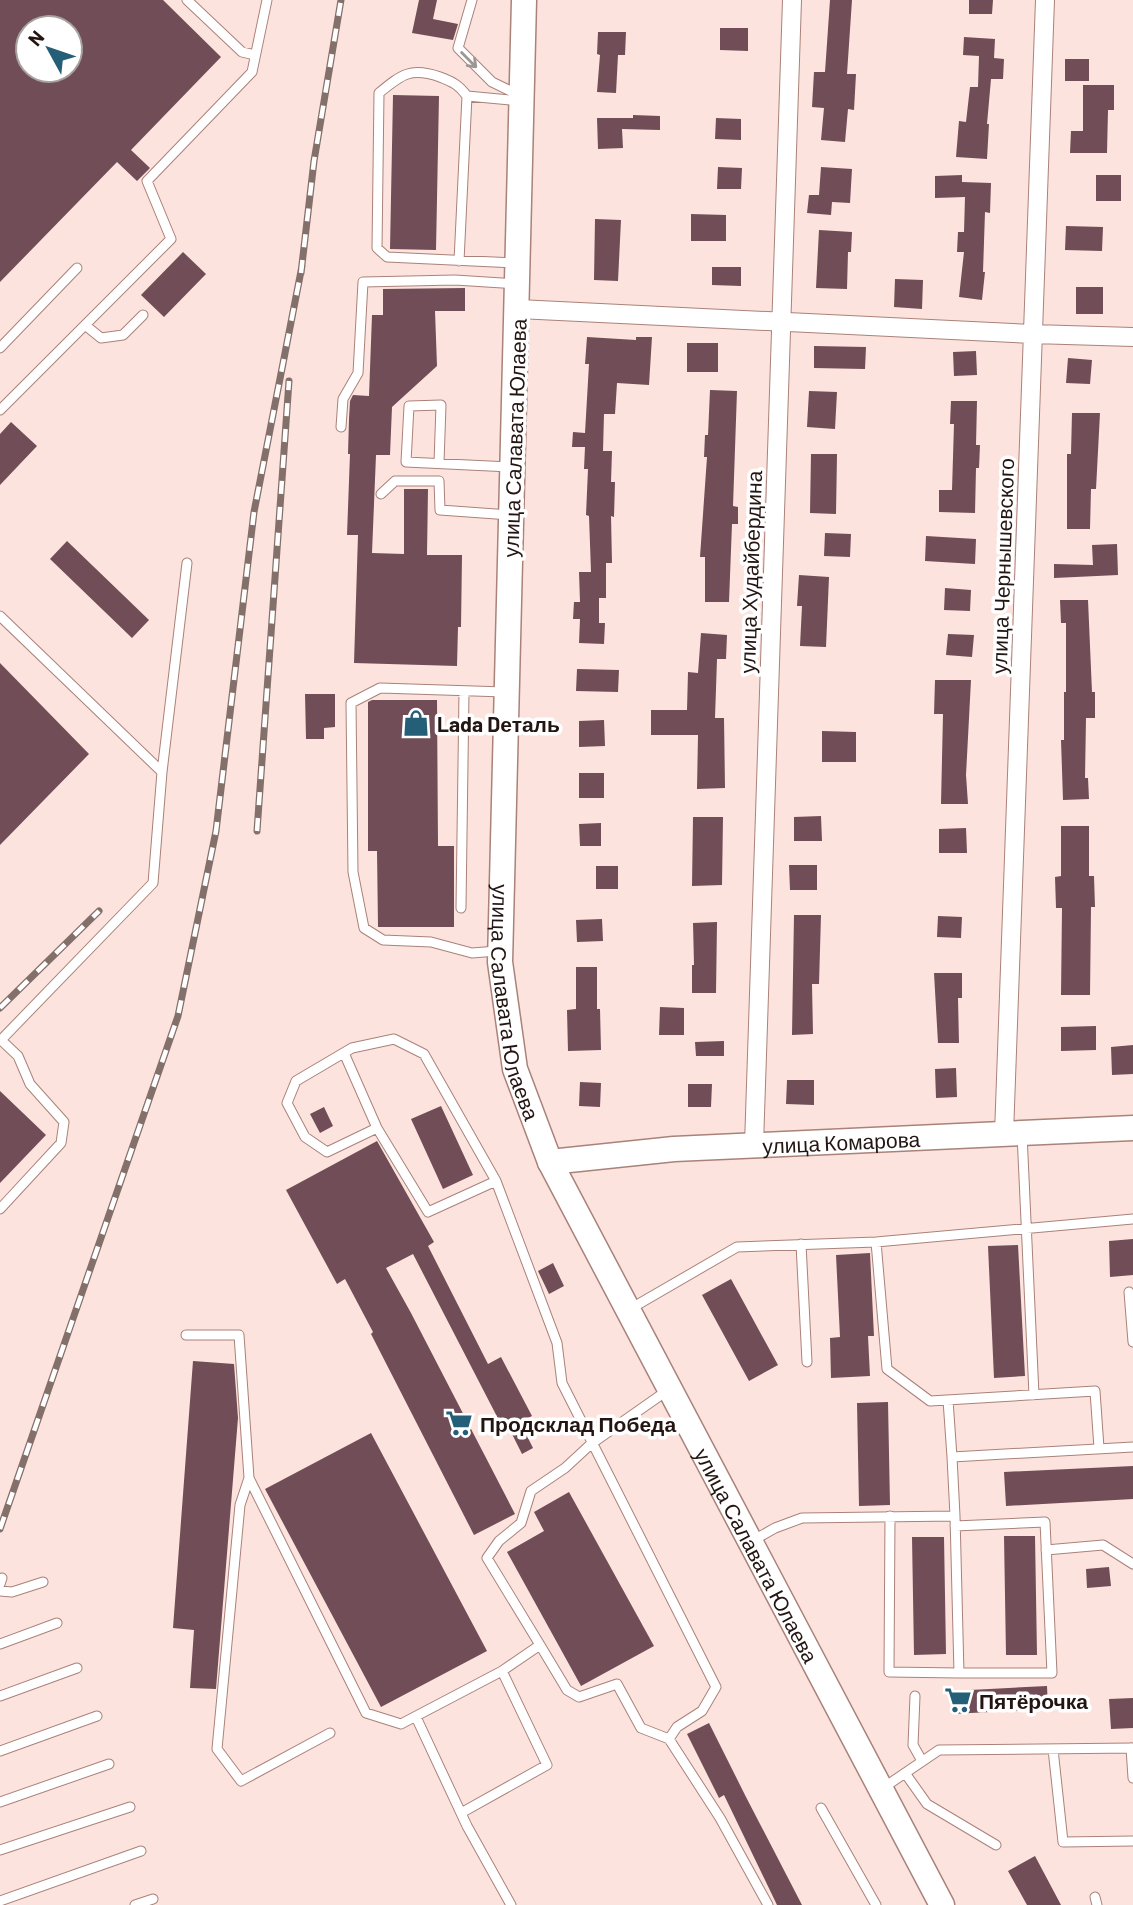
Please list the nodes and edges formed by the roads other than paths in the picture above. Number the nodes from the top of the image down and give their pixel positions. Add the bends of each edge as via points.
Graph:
1 (187, 0) edge
2 (267, 0) edge
3 (472, 0) edge
4 (524, 0) edge
5 (792, 0) edge
6 (1045, 0) edge
7 (256, 55) junction
8 (467, 96) junction
9 (523, 99) junction
10 (459, 261) junction
11 (77, 268) dead end
12 (518, 274) junction
13 (517, 309) junction
14 (143, 315) dead end
15 (782, 322) junction
16 (85, 325) junction
17 (1033, 334) junction
18 (1133, 337) edge
19 (0, 348) edge
20 (0, 410) edge
21 (341, 427) dead end
22 (439, 463) junction
23 (513, 468) junction
24 (381, 494) dead end
25 (512, 515) junction
26 (187, 563) dead end
27 (0, 616) edge
28 (464, 691) junction
29 (507, 692) junction
30 (162, 772) junction
31 (461, 908) dead end
32 (500, 950) junction
33 (0, 1040) edge
34 (344, 1053) junction
35 (377, 1128) junction
36 (1133, 1128) edge
37 (1013, 1133) junction
38 (754, 1145) junction
39 (550, 1162) junction
40 (496, 1181) junction
41 (0, 1209) edge
42 (1133, 1219) edge
43 (1027, 1228) junction
44 (876, 1242) junction
45 (801, 1244) junction
46 (1129, 1292) dead end
47 (628, 1310) junction
48 (186, 1335) dead end
49 (1133, 1342) edge
50 (807, 1362) dead end
51 (670, 1389) junction
52 (1034, 1395) junction
53 (947, 1400) junction
54 (591, 1444) junction
55 (1133, 1447) edge
56 (1100, 1448) junction
57 (953, 1457) junction
58 (249, 1478) junction
59 (890, 1516) junction
60 (955, 1521) junction
61 (751, 1542) junction
62 (1046, 1550) junction
63 (1133, 1564) edge
64 (43, 1582) dead end
65 (0, 1591) edge
66 (57, 1623) dead end
67 (0, 1644) edge
68 (540, 1645) junction
69 (77, 1668) dead end
70 (502, 1671) junction
71 (958, 1673) junction
72 (0, 1696) edge
73 (915, 1696) dead end
74 (97, 1716) dead end
75 (416, 1717) junction
76 (330, 1733) dead end
77 (669, 1740) junction
78 (1132, 1748) edge
79 (1053, 1749) junction
80 (0, 1751) edge
81 (922, 1761) junction
82 (109, 1764) dead end
83 (905, 1773) junction
84 (1133, 1778) edge
85 (881, 1789) junction
86 (0, 1802) edge
87 (130, 1807) dead end
88 (821, 1808) dead end
89 (461, 1813) junction
90 (1133, 1842) edge
91 (996, 1844) dead end
92 (0, 1850) edge
93 (141, 1851) dead end
94 (153, 1899) dead end
95 (0, 1901) edge
96 (135, 1905) edge
97 (511, 1905) edge
98 (768, 1905) edge
99 (876, 1905) edge
100 (942, 1905) edge

1 - 7 lane via 242,52
2 - 7 lane
3 -> 9 lane via 458,48 492,82
4 - 9 street, улица Салавата Юлаева
5 - 15 street, улица Худайбердина
6 - 17 street, улица Чернышевского
7 - 16 lane via 252,72 147,181 171,239
8 - 9 lane
8 - 10 lane
8 - 10 lane via 458,84 420,71 399,76 379,93 377,248 387,257
9 - 12 street, улица Салавата Юлаева
10 - 12 lane
11 - 19 lane
12 - 13 street, улица Салавата Юлаева
12 - 21 lane via 455,281 363,282 358,373 344,399
13 - 15 street
13 - 23 street, улица Салавата Юлаева
14 - 16 lane via 123,335 101,338
15 - 17 street
15 - 38 street, улица Худайбердина
16 - 20 lane
17 - 18 street
17 - 37 street, улица Чернышевского
22 - 22 lane via 406,461 409,406 441,405
22 - 23 lane
23 - 25 street, улица Салавата Юлаева
24 - 25 lane via 395,481 439,481 440,510
25 - 29 street, улица Салавата Юлаева
26 - 30 lane
27 - 30 lane
28 - 29 lane
28 - 31 lane
28 - 32 lane via 380,688 351,703 353,872 364,928 383,940 431,942 472,953
29 - 32 street, улица Салавата Юлаева
30 - 33 lane via 153,883
32 - 39 street, улица Салавата Юлаева via 515,1069
33 - 41 lane via 18,1055 30,1084 64,1122 61,1143
34 - 35 lane
34 - 35 lane via 296,1082 287,1103 305,1138 327,1152
34 - 40 lane via 394,1039 424,1054
35 - 40 lane via 428,1212
36 - 37 street, улица Комарова
37 - 38 street, улица Комарова
37 - 43 lane
38 - 39 street, улица Комарова
39 - 47 street, улица Салавата Юлаева
40 - 54 lane via 557,1343 562,1383
42 - 43 lane
43 - 44 lane
43 - 52 lane
44 - 45 lane
44 - 53 lane via 887,1369 930,1401
45 - 47 lane via 737,1247
45 - 50 lane
46 - 49 lane
47 - 51 street, улица Салавата Юлаева
48 - 58 lane via 239,1335
51 - 54 lane
51 - 61 street, улица Салавата Юлаева
52 - 53 lane
52 - 56 lane via 1095,1391
53 - 57 lane
54 - 68 lane via 531,1491 521,1523 487,1558
54 - 77 lane via 716,1687 702,1711 677,1727
55 - 56 lane
56 - 57 lane
57 - 60 lane
58 - 75 lane via 366,1713 401,1724
58 - 76 lane via 240,1505 216,1749 240,1781
59 - 60 lane
59 - 61 lane via 803,1518
59 - 71 lane via 889,1672
60 - 62 lane via 1045,1522
60 - 71 lane
61 - 85 street, улица Салавата Юлаева
62 - 63 lane via 1103,1545
62 - 71 lane via 1052,1673
64 - 65 lane
66 - 67 lane
68 - 70 lane
68 - 77 lane via 567,1690 579,1697 617,1684 641,1728
69 - 72 lane
70 - 75 lane
70 - 89 lane via 547,1765
73 - 81 lane via 913,1745
74 - 80 lane
75 - 89 lane
77 - 98 lane via 720,1818
78 - 79 lane
78 - 84 lane
79 - 81 lane via 939,1750
79 - 90 lane via 1063,1842
81 - 83 lane
82 - 86 lane
83 - 85 lane
83 - 91 lane via 927,1804
85 - 100 street, улица Салавата Юлаева
87 - 92 lane
88 - 99 lane
89 - 97 lane
93 - 95 lane
94 - 96 lane

